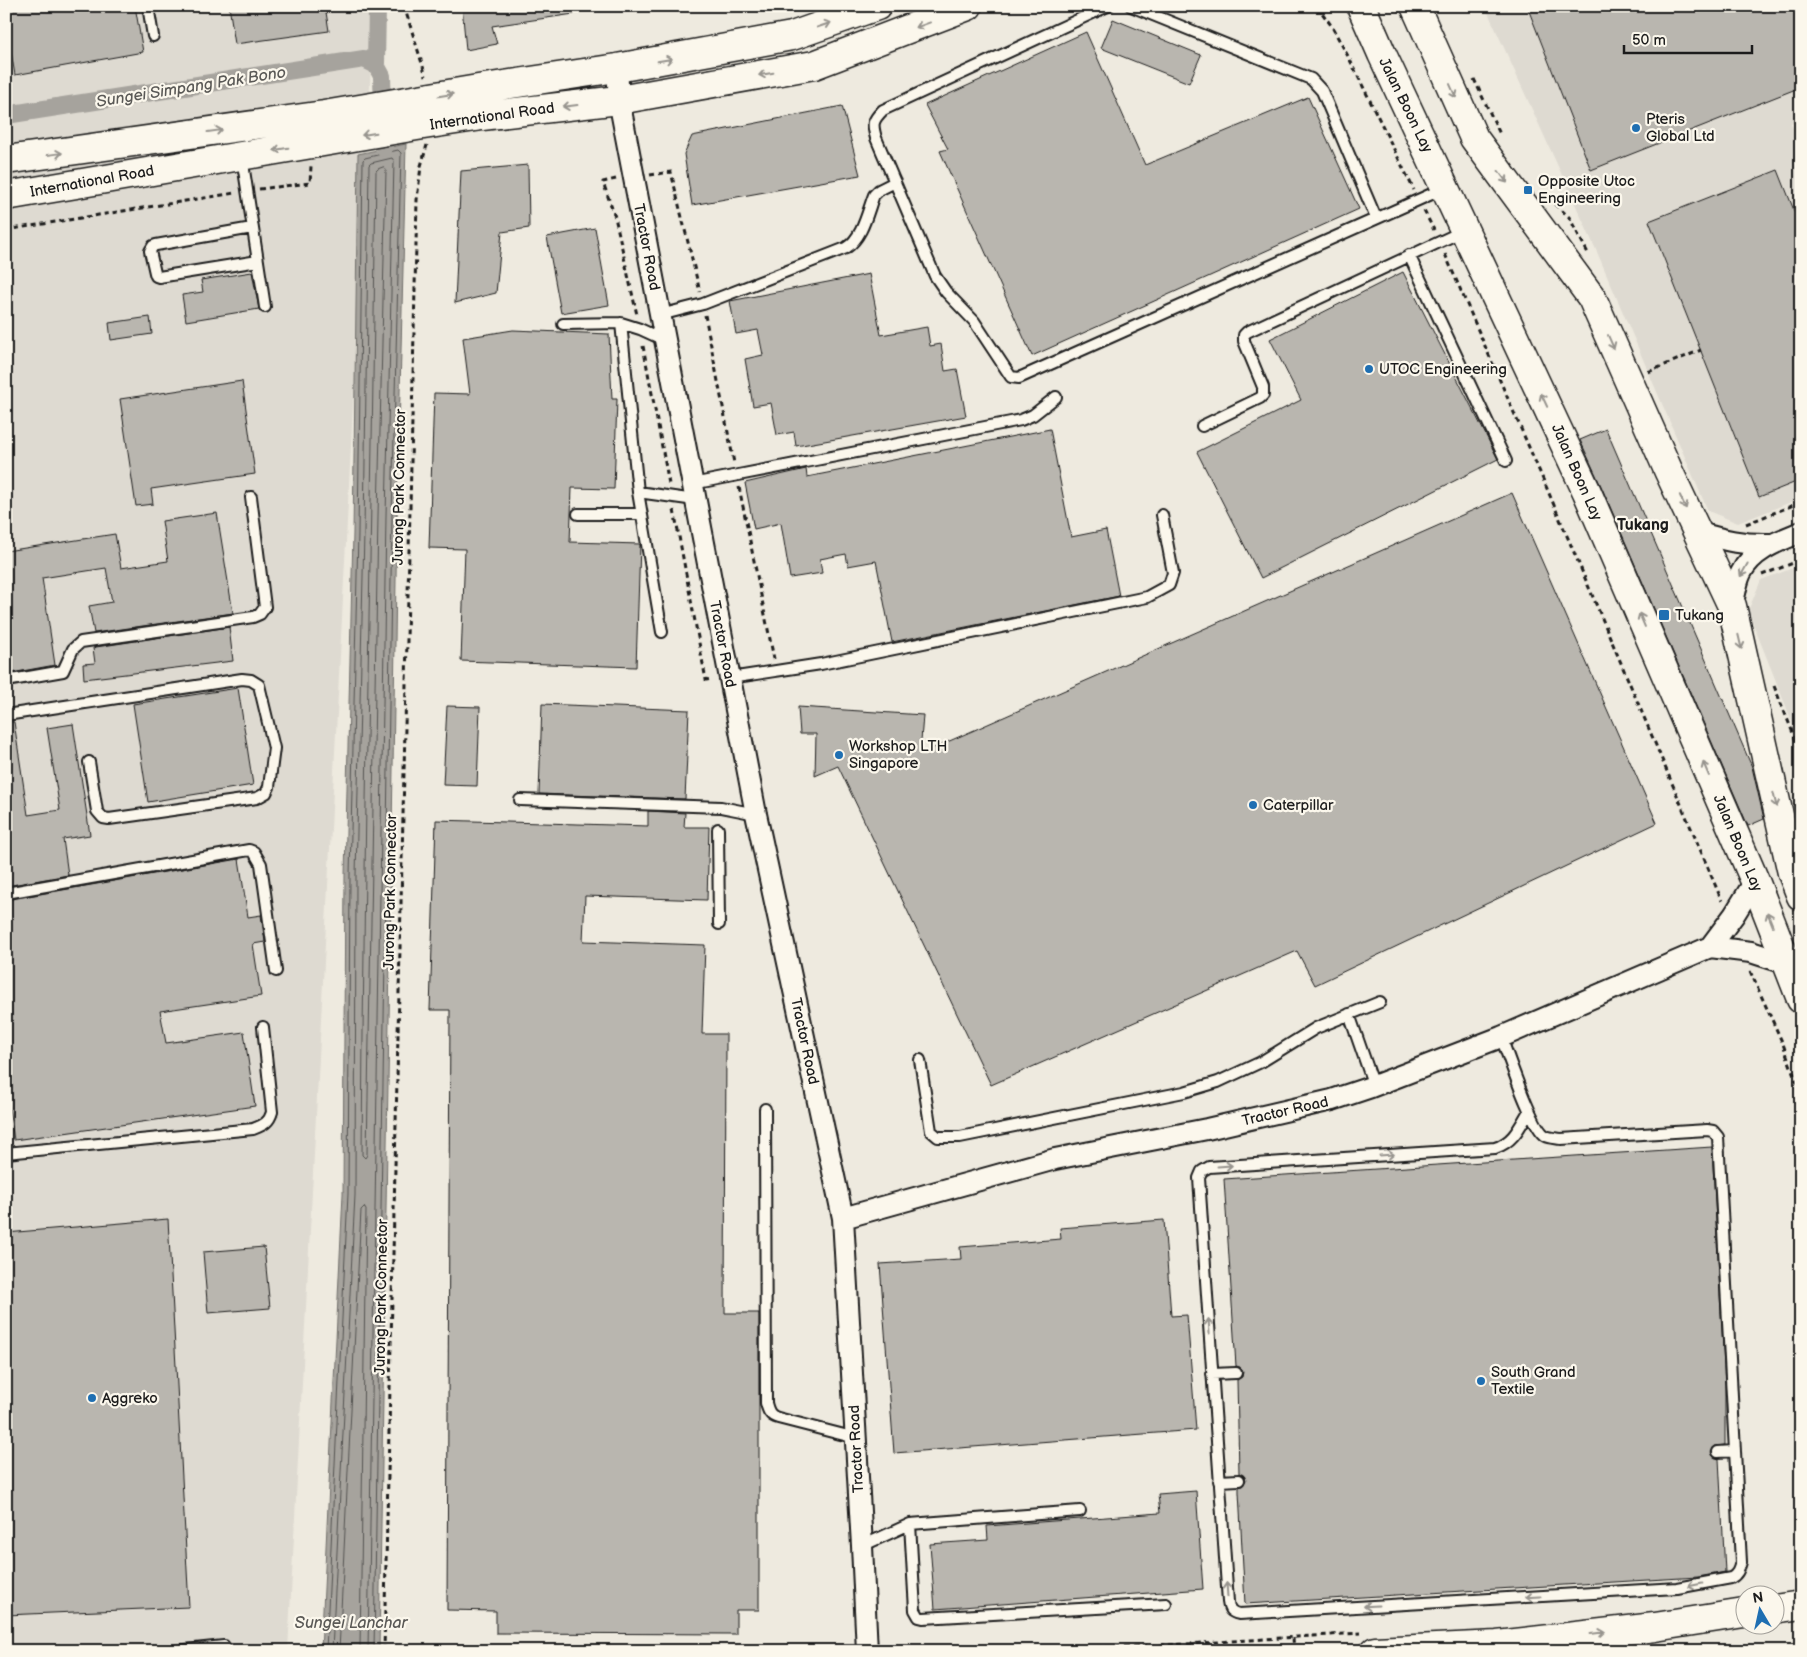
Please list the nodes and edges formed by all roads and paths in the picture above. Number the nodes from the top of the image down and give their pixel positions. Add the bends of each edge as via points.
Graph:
1 (148, 6) edge
2 (404, 6) edge
3 (878, 6) edge
4 (968, 6) edge
5 (1108, 6) edge
6 (1131, 6) edge
7 (1317, 6) edge
8 (1361, 6) edge
9 (1415, 6) edge
10 (1425, 6) edge
11 (153, 36) dead end
12 (1434, 46) junction
13 (617, 68) junction
14 (619, 100) junction
15 (421, 112) junction
16 (316, 152) junction
17 (241, 156) junction
18 (6, 160) edge
19 (646, 176) dead end
20 (895, 182) junction
21 (1446, 188) junction
22 (247, 191) junction
23 (6, 196) edge
24 (1418, 199) junction
25 (1376, 218) junction
26 (252, 228) junction
27 (1465, 229) junction
28 (6, 230) edge
29 (1439, 242) junction
30 (1410, 255) junction
31 (258, 261) junction
32 (703, 304) junction
33 (265, 307) dead end
34 (660, 316) junction
35 (621, 323) junction
36 (564, 324) dead end
37 (664, 340) junction
38 (1700, 350) dead end
39 (1640, 375) dead end
40 (1056, 397) dead end
41 (1202, 426) dead end
42 (1506, 461) dead end
43 (737, 476) junction
44 (638, 492) junction
45 (694, 492) junction
46 (251, 497) dead end
47 (1801, 502) edge
48 (578, 514) dead end
49 (642, 514) junction
50 (1162, 515) dead end
51 (1744, 525) dead end
52 (1697, 532) junction
53 (1801, 532) edge
54 (1771, 544) junction
55 (1801, 560) edge
56 (1758, 577) dead end
57 (1732, 606) junction
58 (662, 632) dead end
59 (776, 670) junction
60 (730, 678) junction
61 (6, 681) edge
62 (6, 714) edge
63 (89, 762) dead end
64 (520, 800) dead end
65 (756, 814) junction
66 (718, 829) dead end
67 (1754, 881) junction
68 (6, 893) edge
69 (1801, 896) edge
70 (1724, 906) dead end
71 (719, 924) dead end
72 (1710, 947) junction
73 (1788, 964) junction
74 (1748, 966) dead end
75 (276, 971) dead end
76 (1801, 999) edge
77 (1380, 1002) dead end
78 (1349, 1014) junction
79 (263, 1027) dead end
80 (1501, 1037) junction
81 (920, 1060) dead end
82 (1374, 1086) junction
83 (1801, 1095) edge
84 (766, 1108) dead end
85 (1529, 1111) junction
86 (6, 1153) edge
87 (842, 1218) junction
88 (1236, 1373) dead end
89 (1212, 1374) junction
90 (856, 1438) junction
91 (1734, 1451) junction
92 (1718, 1452) dead end
93 (1239, 1480) dead end
94 (1220, 1481) junction
95 (1080, 1511) dead end
96 (910, 1524) junction
97 (862, 1546) junction
98 (1166, 1604) dead end
99 (1801, 1605) edge
100 (1784, 1608) edge
101 (1734, 1615) edge
102 (1293, 1638) dead end
103 (175, 1651) edge
104 (227, 1651) edge
105 (384, 1651) edge
106 (867, 1651) edge
107 (1294, 1651) edge
108 (1375, 1651) edge

1 - 11 lane
2 - 15 path
13 -> 3 main road, International Road via 792,36
4 -> 14 main road, International Road via 814,66
5 - 20 lane via 883,110 872,125
6 - 25 lane via 1311,79 1318,85
7 - 24 path via 1331,25
8 - 21 main road, Jalan Boon Lay
9 - 12 main road
10 - 12 main road
12 -> 52 main road via 1474,138 1592,298
13 - 14 street, Tractor Road
15 -> 13 main road, International Road via 478,89
14 -> 15 main road, International Road via 482,116
14 - 34 street, Tractor Road
15 -> 16 main road, International Road
18 -> 15 main road, International Road via 324,115
15 - 105 path, Jurong Park Connector
16 -> 17 main road, International Road
16 - 22 path via 310,183
17 - 22 lane
17 - 23 main road, International Road
19 - 32 path via 671,172
20 - 25 lane via 935,276 974,321 1011,377 1018,378
20 - 32 lane via 874,195 855,242 846,248
21 - 24 lane
21 - 27 main road, Jalan Boon Lay
22 - 26 lane
22 - 28 path
24 - 25 lane
24 - 29 path
26 - 31 lane
26 - 31 lane via 156,245 150,251 155,274 159,277
27 - 29 lane
67 -> 27 main road, Jalan Boon Lay via 1587,492
29 - 30 lane
29 - 70 path
30 - 41 lane via 1247,332 1244,341 1263,387 1263,395
30 - 42 lane
31 - 33 lane
32 - 34 lane
32 - 43 path
34 - 37 street, Tractor Road
35 - 36 lane
35 - 37 lane
35 - 44 lane
37 - 45 street, Tractor Road
38 - 39 path
40 - 43 lane via 1021,420
43 - 45 lane
43 - 59 path
44 - 45 lane
44 - 49 lane
45 - 60 street, Tractor Road
46 - 61 lane via 265,607 260,614 81,642 73,648 63,671
47 - 51 path
48 - 49 lane
49 - 58 lane
50 - 59 lane via 1173,573 1169,585 1147,597 821,664
52 - 54 street via 1749,545
52 - 57 main road
53 - 54 street
54 -> 57 street via 1748,562 1741,573
55 - 56 path
57 -> 69 main road via 1792,873
59 - 60 lane
60 - 65 street, Tractor Road
62 - 63 lane via 242,678 259,685 274,748 266,793 257,798 103,818 96,811
64 - 65 lane via 721,807
65 - 87 street, Tractor Road
66 - 71 lane
67 - 72 street, Tractor Road
73 -> 67 main road, Jalan Boon Lay
68 - 75 lane via 249,850 261,864
72 - 73 street via 1751,952
72 - 80 street, Tractor Road
73 - 76 main road, Jalan Boon Lay
74 - 83 path via 1783,1044
77 - 78 lane
78 - 81 lane via 1316,1028 1261,1062 1218,1082 1184,1092 960,1137 938,1137 932,1131
78 - 82 lane
79 - 86 lane via 272,1112 263,1125 253,1129
80 - 82 street, Tractor Road
80 - 85 lane
82 - 87 street, Tractor Road via 1332,1100 1208,1129 1055,1159
84 - 90 lane via 766,1403 772,1416
89 -> 85 lane via 1199,1178 1205,1168 1495,1148 1512,1140
85 - 91 lane via 1541,1132 1554,1138 1707,1130 1716,1133 1720,1152
87 - 90 street, Tractor Road
88 - 89 lane
89 - 94 lane
90 - 97 street, Tractor Road
91 - 92 lane
91 -> 94 lane via 1741,1562 1736,1575 1731,1578 1677,1588 1239,1614 1228,1606
93 - 94 lane
95 - 96 lane
96 - 97 lane
96 - 98 lane via 915,1610 919,1617
97 - 106 street, Tractor Road
99 - 100 main road
108 -> 101 main road via 1497,1645
102 - 107 path
103 - 104 lane via 224,1646

